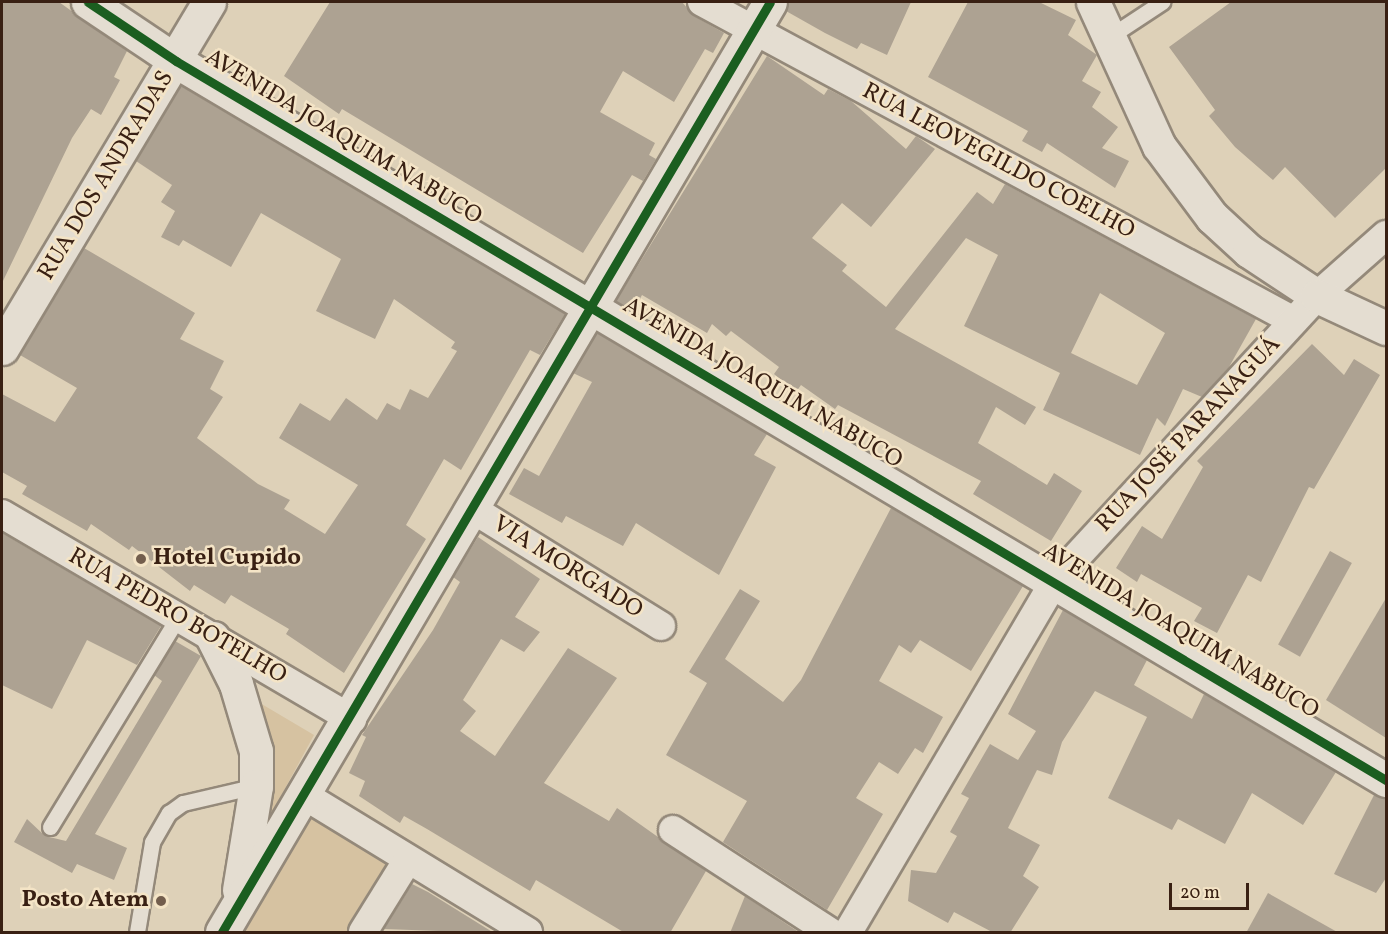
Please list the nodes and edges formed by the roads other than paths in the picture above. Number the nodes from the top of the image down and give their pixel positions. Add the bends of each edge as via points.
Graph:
1 (88, 2) edge
2 (209, 2) edge
3 (702, 2) edge
4 (770, 2) edge
5 (1093, 2) edge
6 (1162, 2) edge
7 (753, 31) junction
8 (1109, 37) junction
9 (176, 61) junction
10 (1386, 235) edge
11 (1317, 297) junction
12 (589, 306) junction
13 (1294, 321) junction
14 (1386, 328) edge
15 (2, 348) edge
16 (474, 510) junction
17 (2, 514) edge
18 (1056, 579) junction
19 (178, 617) junction
20 (661, 626) dead end
21 (213, 638) junction
22 (352, 719) junction
23 (1386, 780) edge
24 (256, 786) junction
25 (307, 797) junction
26 (50, 827) dead end
27 (673, 830) dead end
28 (407, 861) junction
29 (229, 920) edge
30 (137, 933) edge
31 (363, 933) edge
32 (528, 933) edge
33 (830, 933) edge
34 (848, 933) edge

1 - 9 street, AVENIDA JOAQUIM NABUCO
2 - 9 street, RUA DOS ANDRADAS
3 - 7 street, RUA LEOVEGILDO COELHO
4 - 7 street
5 - 8 street
6 - 8 lane
7 - 12 street
7 - 13 street, RUA LEOVEGILDO COELHO
8 - 11 street via 1177,176 1249,251
9 - 12 street, AVENIDA JOAQUIM NABUCO
9 - 15 street, RUA DOS ANDRADAS
10 - 11 street, RUA JOSÉ PARANAGUÁ
11 - 13 street, RUA JOSÉ PARANAGUÁ
11 - 14 street
12 - 16 street
12 - 18 street, AVENIDA JOAQUIM NABUCO
13 - 18 street, RUA JOSÉ PARANAGUÁ
16 - 20 street, VIA MORGADO
16 - 22 street
17 - 19 street, RUA PEDRO BOTELHO
18 - 23 street, AVENIDA JOAQUIM NABUCO
18 - 34 street, RUA JOSÉ PARANAGUÁ
19 - 21 street, RUA PEDRO BOTELHO
19 - 26 lane
21 - 22 street, RUA PEDRO BOTELHO
21 - 24 street via 248,718
22 - 25 street
24 - 29 street
24 - 30 lane via 183,803 169,813 152,842
25 - 28 street
25 - 29 street
27 - 33 street
28 - 31 street
28 - 32 street

